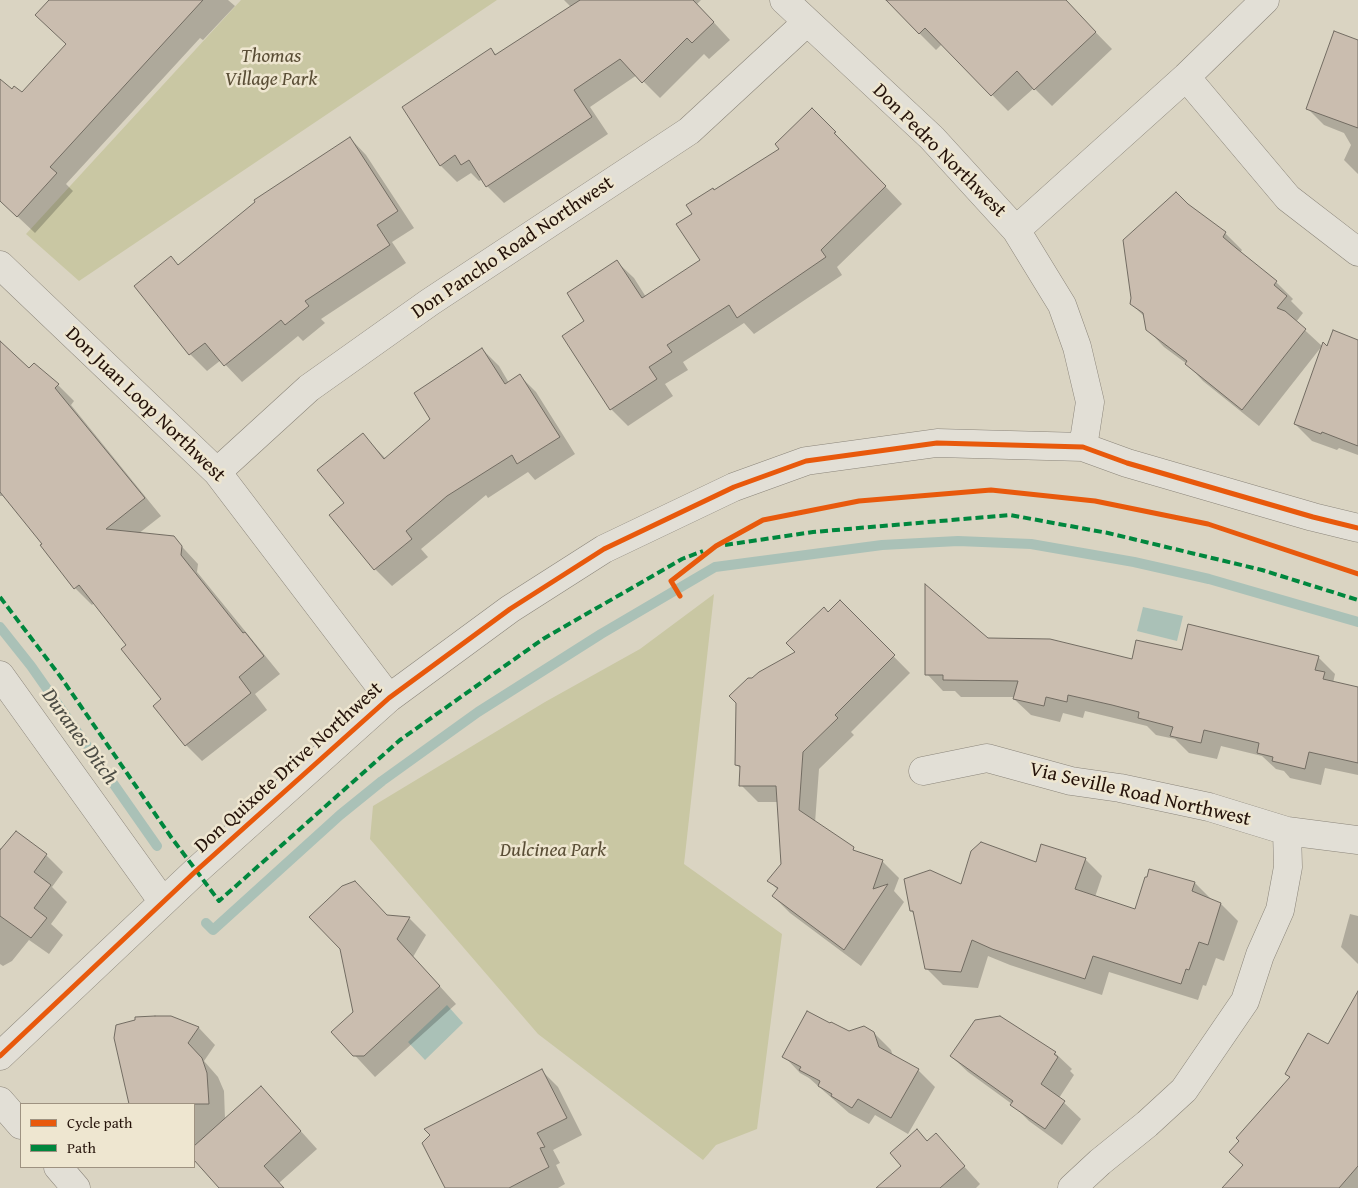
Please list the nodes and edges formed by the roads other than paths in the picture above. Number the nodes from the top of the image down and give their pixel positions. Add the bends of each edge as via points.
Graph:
1 (784, 0) edge
2 (1265, 0) edge
3 (807, 22) junction
4 (1186, 77) junction
5 (1016, 230) junction
6 (1358, 252) edge
7 (0, 265) edge
8 (1084, 447) junction
9 (217, 472) junction
10 (1358, 528) edge
11 (0, 675) edge
12 (389, 698) junction
13 (923, 771) dead end
14 (1286, 830) junction
15 (1358, 840) edge
16 (163, 902) junction
17 (0, 1056) edge
18 (0, 1101) edge
19 (20, 1124) edge
20 (59, 1168) edge
21 (76, 1188) edge
22 (1072, 1188) edge

1 - 3 street, Don Pedro Northwest
2 - 4 street
3 - 5 street, Don Pedro Northwest via 932,138
3 - 9 street, Don Pancho Road Northwest via 689,131 430,302 308,388
4 - 5 street, Don Pedro Northwest
4 - 6 street via 1288,198
5 - 8 street via 1062,305 1077,347 1090,402
7 - 9 street, Don Juan Loop Northwest
8 - 10 street, Don Quixote Drive Northwest via 1136,466
8 - 12 street, Don Quixote Drive Northwest via 937,443 806,461 734,487 604,548 510,608
9 - 12 street, Don Juan Loop Northwest
11 - 16 street
12 - 16 street, Don Quixote Drive Northwest
13 - 14 street, Via Seville Road Northwest via 987,758 1071,781 1209,807
14 - 15 street, Via Seville Road Northwest
14 - 22 street via 1288,867 1280,910 1260,955 1245,1001 1184,1090
16 - 17 street, Don Quixote Drive Northwest
18 - 19 street
20 - 21 street

